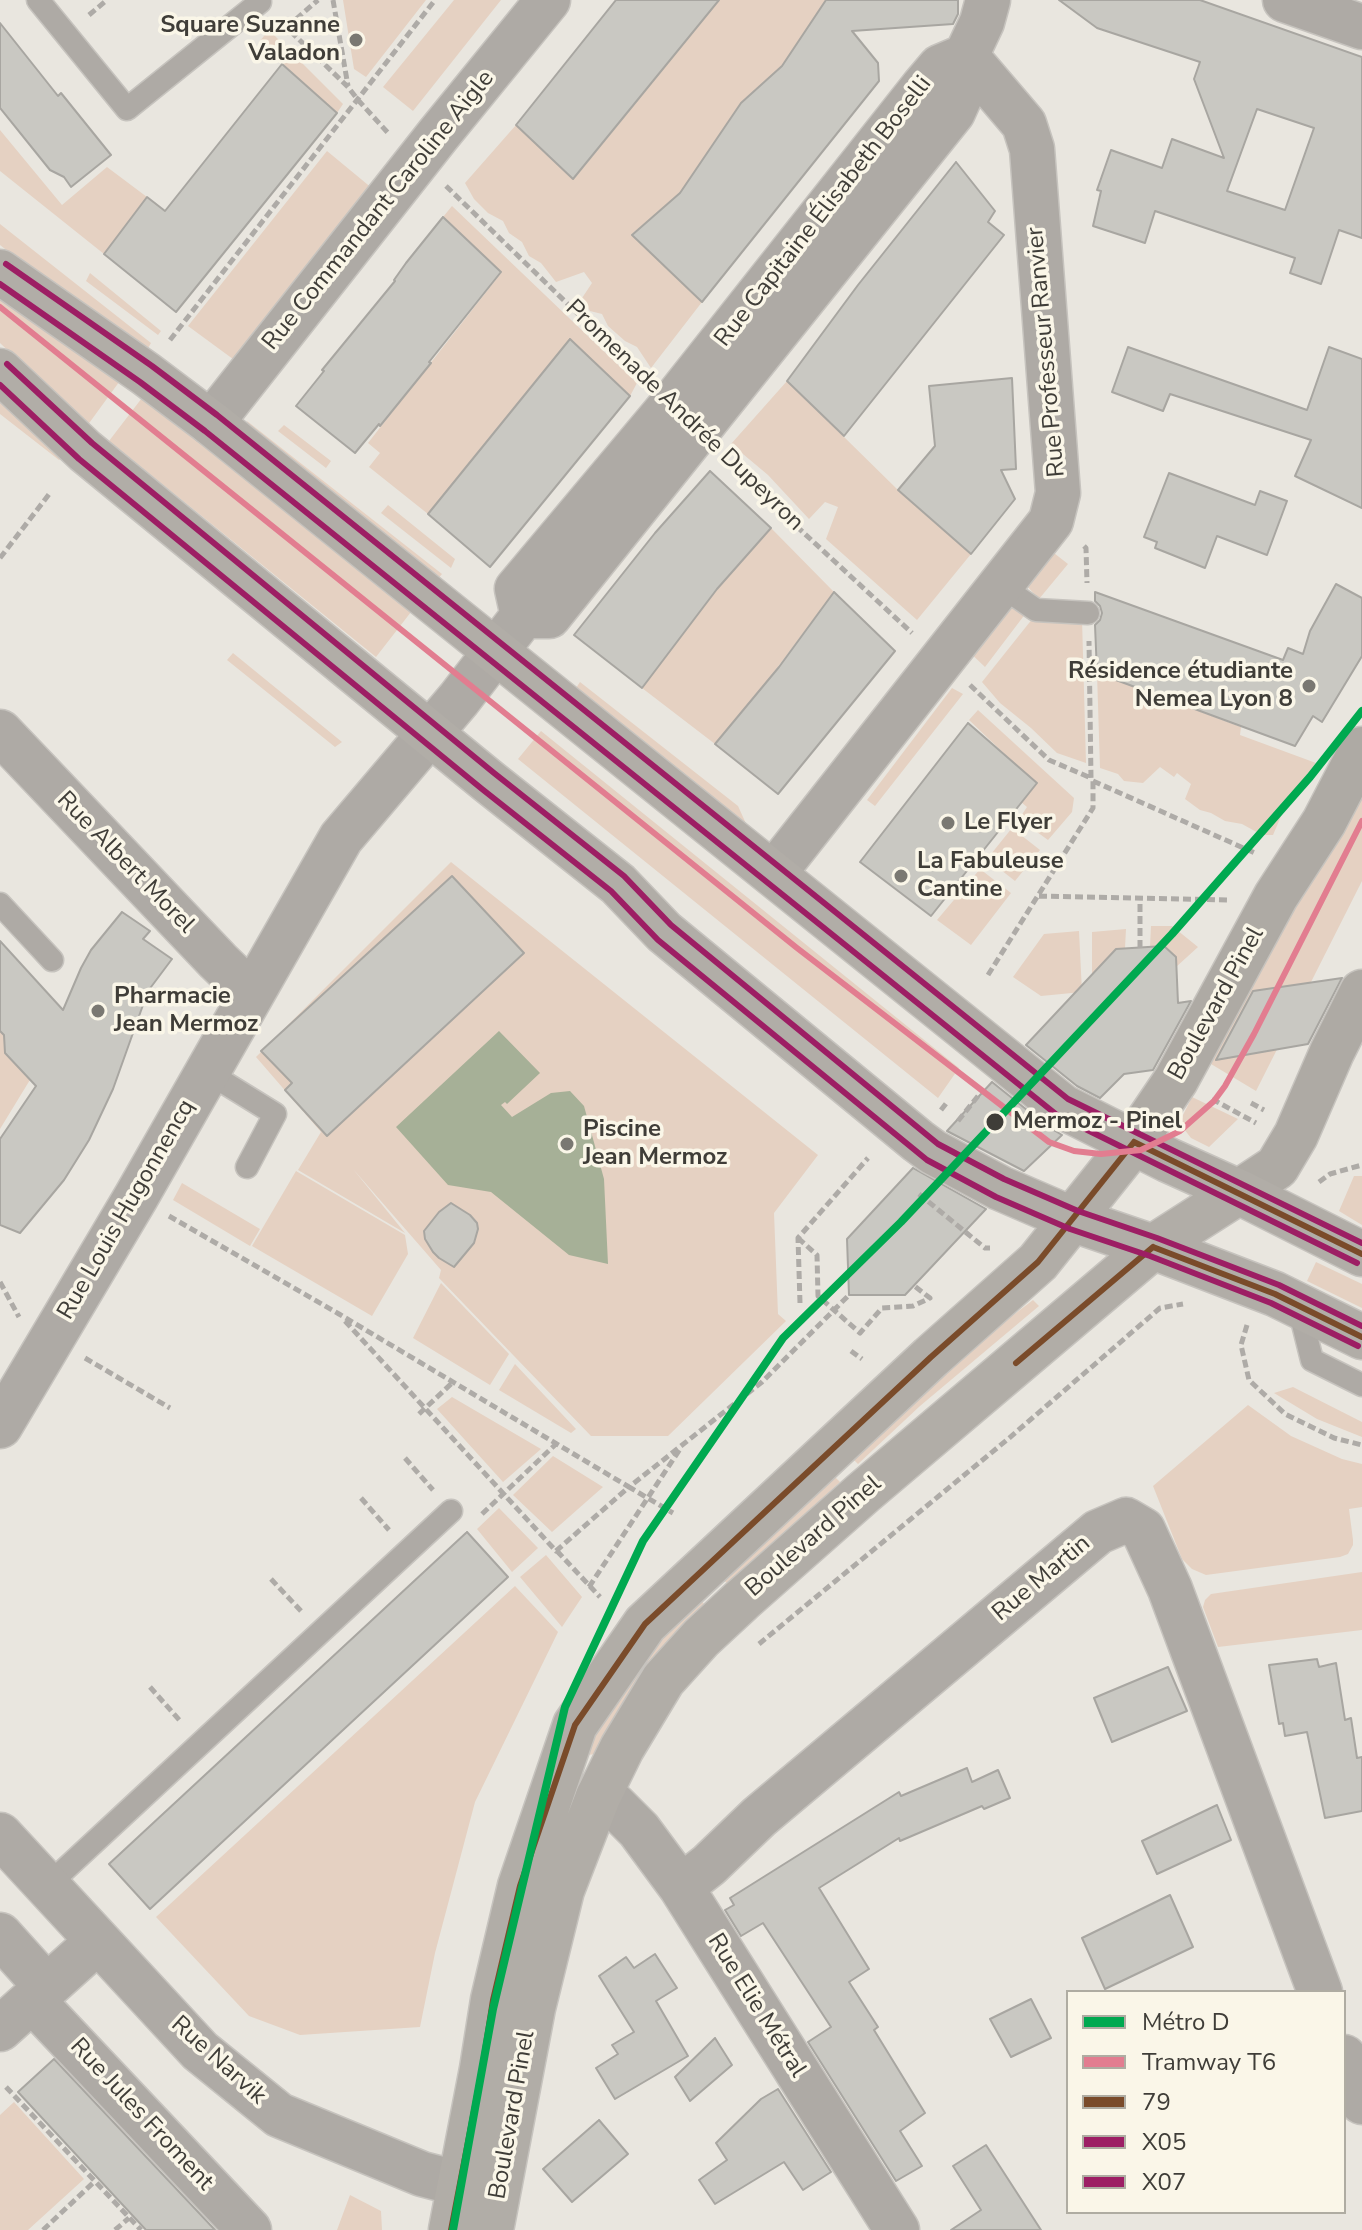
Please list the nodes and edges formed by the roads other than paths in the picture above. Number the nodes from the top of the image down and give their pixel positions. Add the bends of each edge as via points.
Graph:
1 (38, 0) edge
2 (548, 0) edge
3 (988, 0) edge
4 (1285, 0) edge
5 (260, 2) edge
6 (1362, 27) edge
7 (966, 56) junction
8 (0, 272) edge
9 (0, 371) edge
10 (211, 423) junction
11 (1000, 585) junction
12 (1088, 613) dead end
13 (496, 652) junction
14 (0, 732) edge
15 (429, 732) junction
16 (1362, 749) edge
17 (774, 873) junction
18 (0, 904) edge
19 (52, 960) dead end
20 (1362, 992) edge
21 (251, 993) junction
22 (207, 1072) junction
23 (1134, 1142) junction
24 (247, 1167) dead end
25 (1239, 1192) junction
26 (1074, 1220) junction
27 (1153, 1247) junction
28 (1362, 1254) edge
29 (1299, 1306) junction
30 (1362, 1337) edge
31 (1362, 1385) edge
32 (0, 1426) edge
33 (451, 1511) road end
34 (598, 1797) junction
35 (0, 1835) edge
36 (47, 1886) junction
37 (681, 1887) junction
38 (0, 1935) edge
39 (98, 1941) junction
40 (34, 1988) junction
41 (1319, 1990) edge
42 (0, 2029) edge
43 (1346, 2062) edge
44 (1362, 2102) edge
45 (483, 2203) edge
46 (249, 2230) edge
47 (451, 2230) edge
48 (897, 2230) edge

1 - 5 lane via 127,109
2 - 10 street, Rue Commandant Caroline Aigle
3 - 7 street
4 - 6 street
7 - 11 street, Rue Professeur Ranvier via 1024,124 1032,149 1058,493 1051,521
7 - 13 street, Rue Capitaine Élisabeth Boselli via 940,67 923,87 682,420 517,589 523,616
8 - 10 main road
9 - 15 main road via 85,451
10 - 13 main road
11 - 12 lane via 1036,610
11 - 17 street, Rue Professeur Ranvier
13 - 15 street, Rue Capitaine Élisabeth Boselli
13 - 17 main road
14 - 21 street, Rue Albert Morel
15 - 21 street, Rue Louis Hugonnencq via 341,838
15 - 26 main road via 618,884 664,932 918,1141 1000,1188
16 - 23 street, Boulevard Pinel via 1176,1080
17 - 23 main road via 1063,1107
18 - 19 lane
20 - 25 street, Boulevard Pinel via 1277,1167
21 - 22 street, Rue Louis Hugonnencq
22 - 24 lane via 275,1114
22 - 32 street, Rue Louis Hugonnencq
23 - 25 main road
23 - 26 main road, Boulevard Pinel
25 - 27 main road, Boulevard Pinel
25 - 28 main road
26 - 27 main road
26 - 45 main road, Boulevard Pinel via 1027,1274 645,1624 575,1725 520,1886 493,2000 482,2069
27 - 29 main road
27 - 34 main road, Boulevard Pinel via 701,1638 663,1680
29 - 30 main road
29 - 31 lane via 1312,1360
33 - 36 lane
34 - 37 street, Rue Elie Métral via 639,1830
34 - 45 main road, Boulevard Pinel via 562,1890
35 - 36 street, Rue Narvik
36 - 39 street, Rue Narvik
37 - 41 street, Rue Martin via 1098,1532 1126,1520 1143,1530 1170,1589
37 - 48 street, Rue Elie Métral
38 - 40 street, Rue Jules Froment
39 - 40 street
39 - 45 street, Rue Narvik via 200,2051 279,2115
40 - 42 street
40 - 46 street, Rue Jules Froment
43 - 44 street
45 - 47 main road, Boulevard Pinel

